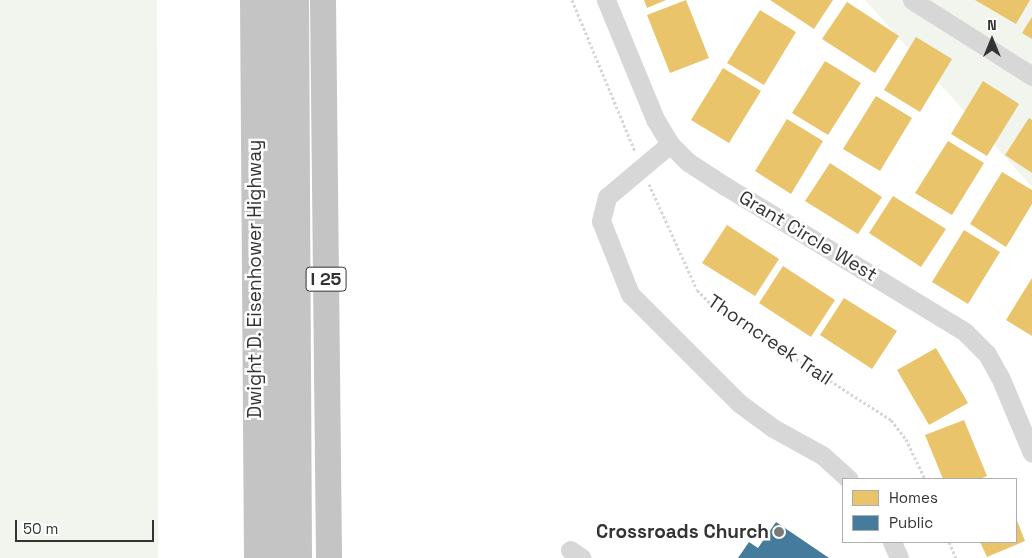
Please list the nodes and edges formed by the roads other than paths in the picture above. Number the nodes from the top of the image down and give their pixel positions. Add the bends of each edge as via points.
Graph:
1 (253, 0) edge
2 (274, 0) edge
3 (296, 0) edge
4 (323, 0) edge
5 (606, 0) edge
6 (912, 0) edge
7 (1032, 76) edge
8 (670, 144) junction
9 (1032, 453) edge
10 (848, 478) edge
11 (892, 543) edge
12 (257, 558) edge
13 (278, 558) edge
14 (299, 558) edge
15 (329, 558) edge
16 (899, 558) edge

1 - 12 highway, Dwight D. Eisenhower Highway
2 - 13 highway
3 - 14 highway
4 - 15 highway, I 25
5 - 8 street, Grant Circle West via 656,119
6 - 7 street
8 - 9 street, Grant Circle West via 688,162 965,332 986,354 1000,377
8 - 10 street via 607,197 601,221 630,294 739,403 774,428 822,455
11 - 16 street

